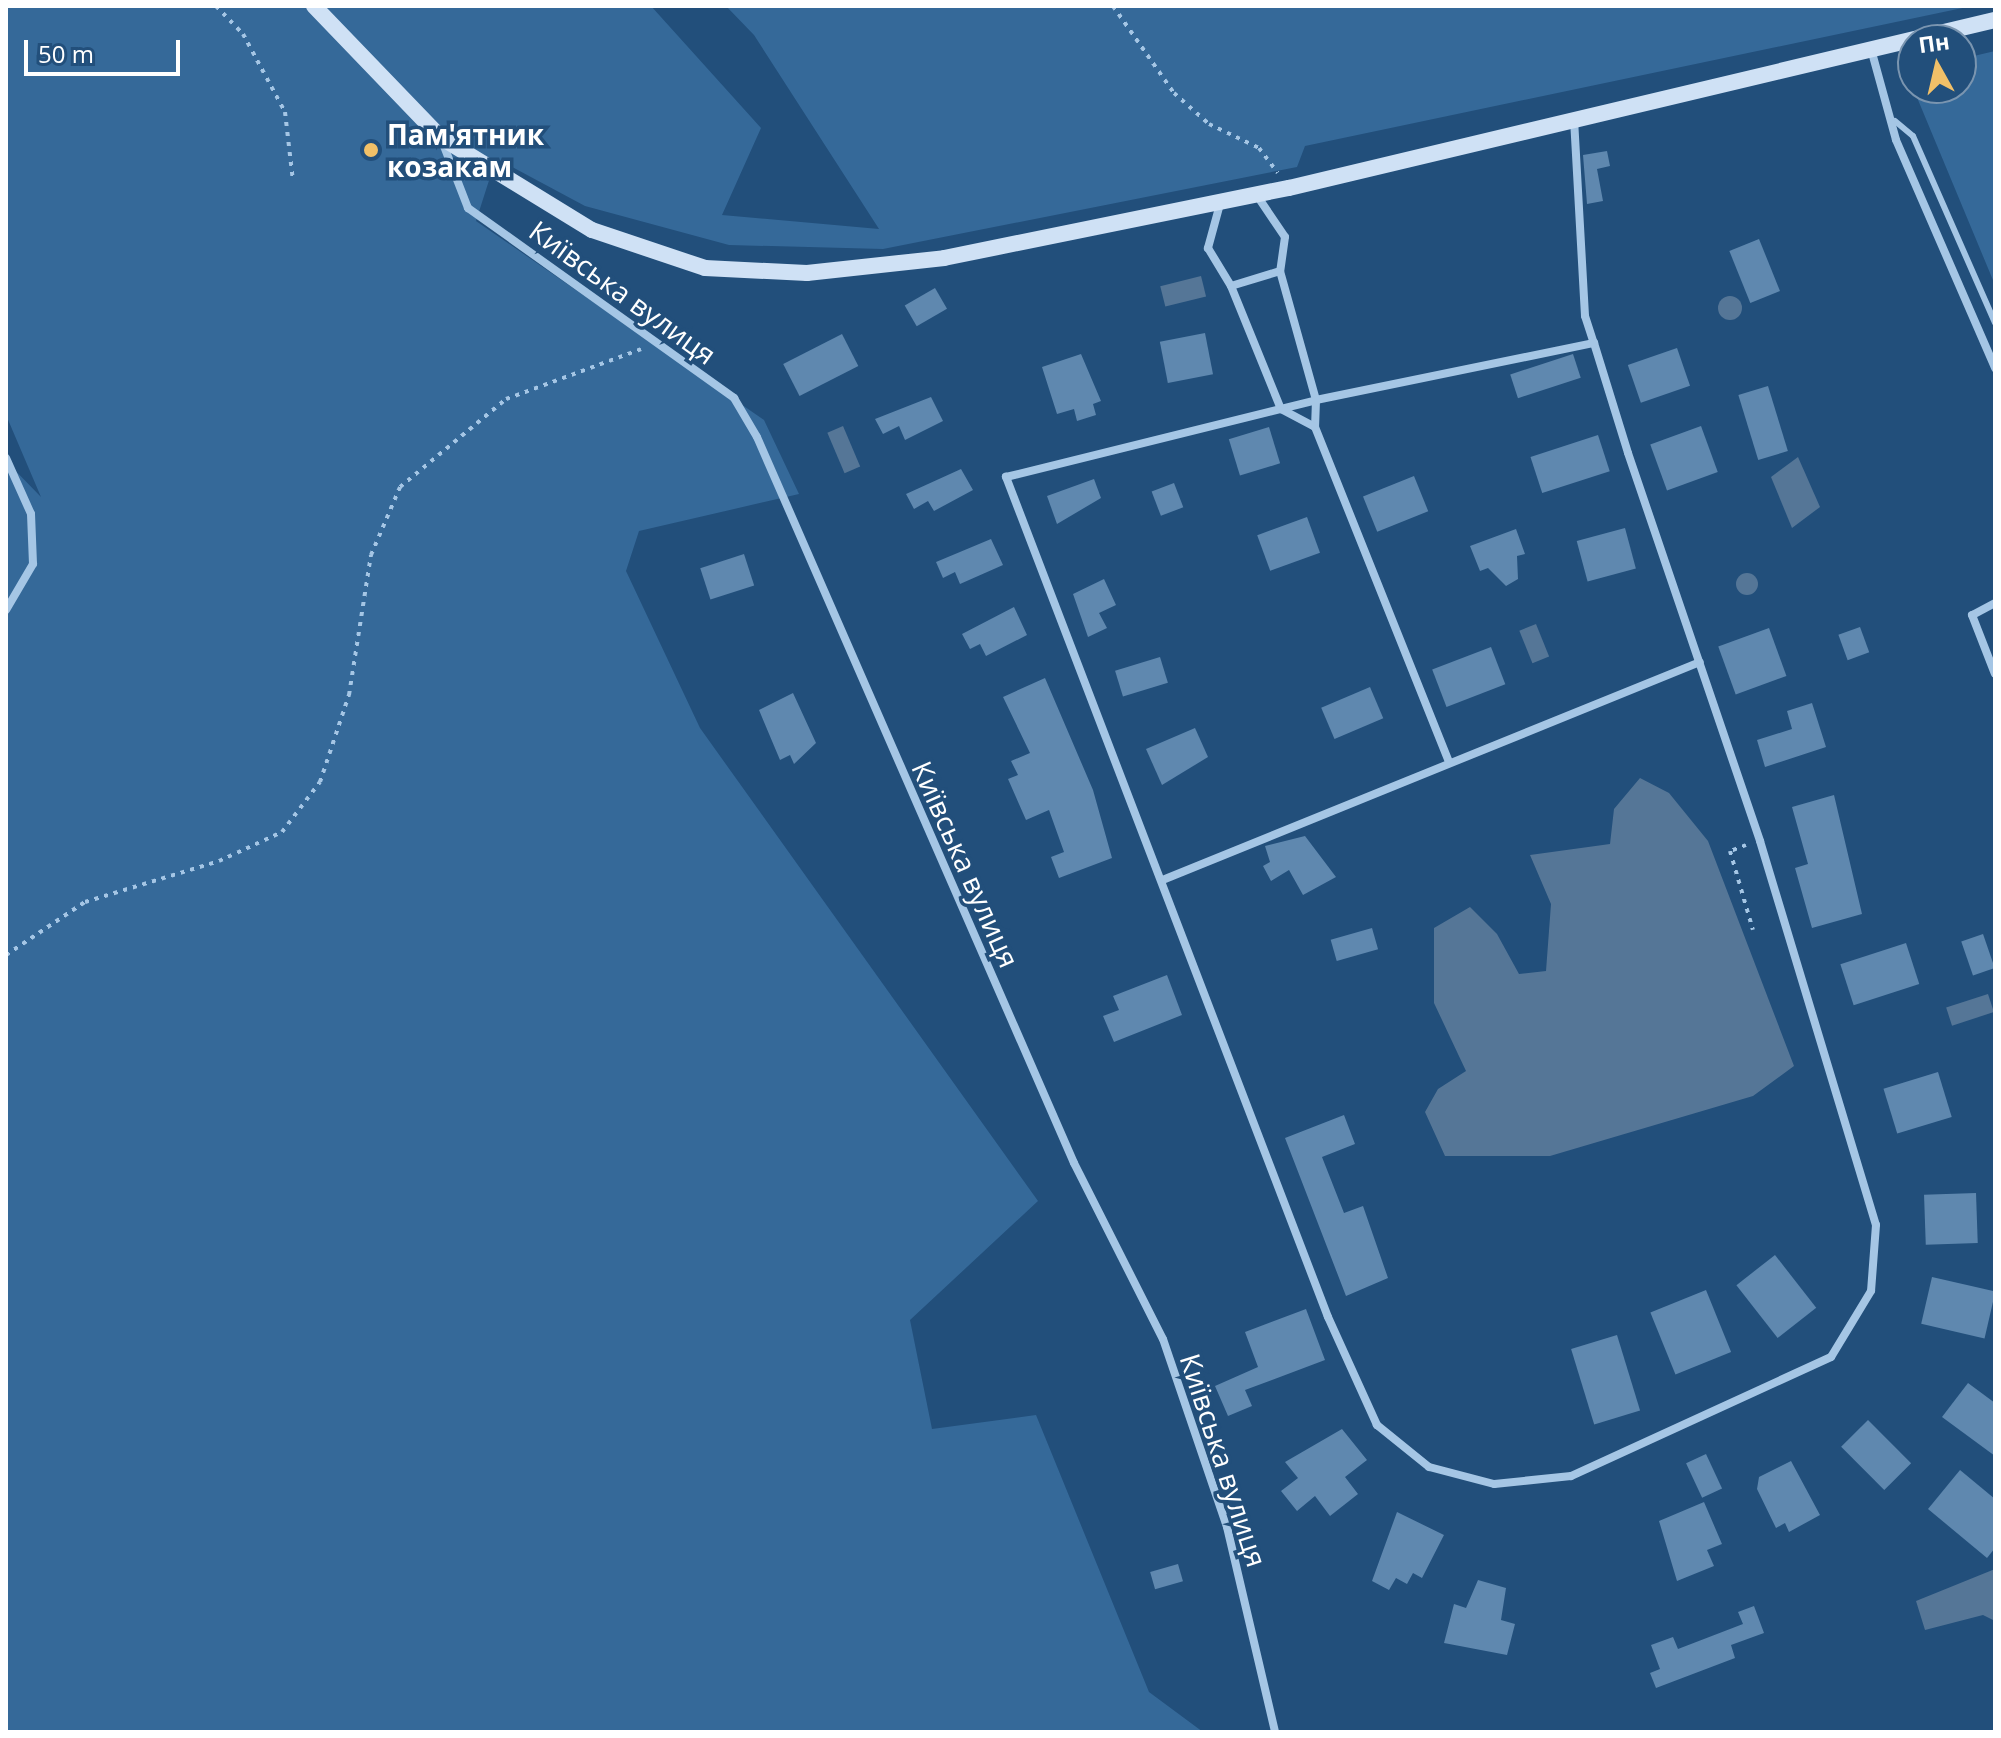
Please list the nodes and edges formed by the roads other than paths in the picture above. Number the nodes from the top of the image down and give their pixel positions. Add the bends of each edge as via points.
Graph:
1 (314, 6) edge
2 (1995, 20) edge
3 (1870, 48) junction
4 (1574, 119) junction
5 (1895, 121) junction
6 (440, 137) junction
7 (1254, 194) junction
8 (1222, 201) junction
9 (1280, 271) junction
10 (1231, 286) junction
11 (1995, 323) edge
12 (1594, 343) junction
13 (1995, 368) edge
14 (1316, 400) junction
15 (1281, 409) junction
16 (1315, 427) junction
17 (6, 458) edge
18 (1995, 603) edge
19 (6, 610) edge
20 (1700, 662) junction
21 (1995, 674) edge
22 (1448, 760) junction
23 (1165, 879) junction
24 (1275, 1732) edge

1 - 6 main road
2 - 3 main road
3 - 4 main road
3 - 5 street
4 - 7 main road
4 - 12 street via 1585,316
5 - 11 lane via 1913,136
5 - 13 street via 1896,140
6 - 8 main road via 592,230 705,268 807,273 944,258
6 - 24 street, Київська вулиця via 468,208 734,398 757,437 1067,1148 1163,1339 1227,1527
7 - 8 main road
7 - 9 street via 1281,221
8 - 10 street via 1209,223 1208,248
9 - 10 street
9 - 14 street
10 - 15 street
12 - 14 street
12 - 20 street
14 - 15 street
14 - 16 street
15 - 16 street
15 - 23 street via 1006,477
16 - 22 street
17 - 19 street via 31,514 33,564
18 - 21 street via 1972,615
20 - 22 street
20 - 23 street via 1876,1225 1871,1291 1831,1357 1785,1384 1571,1476 1494,1484 1429,1467 1377,1425 1322,1302
22 - 23 street

